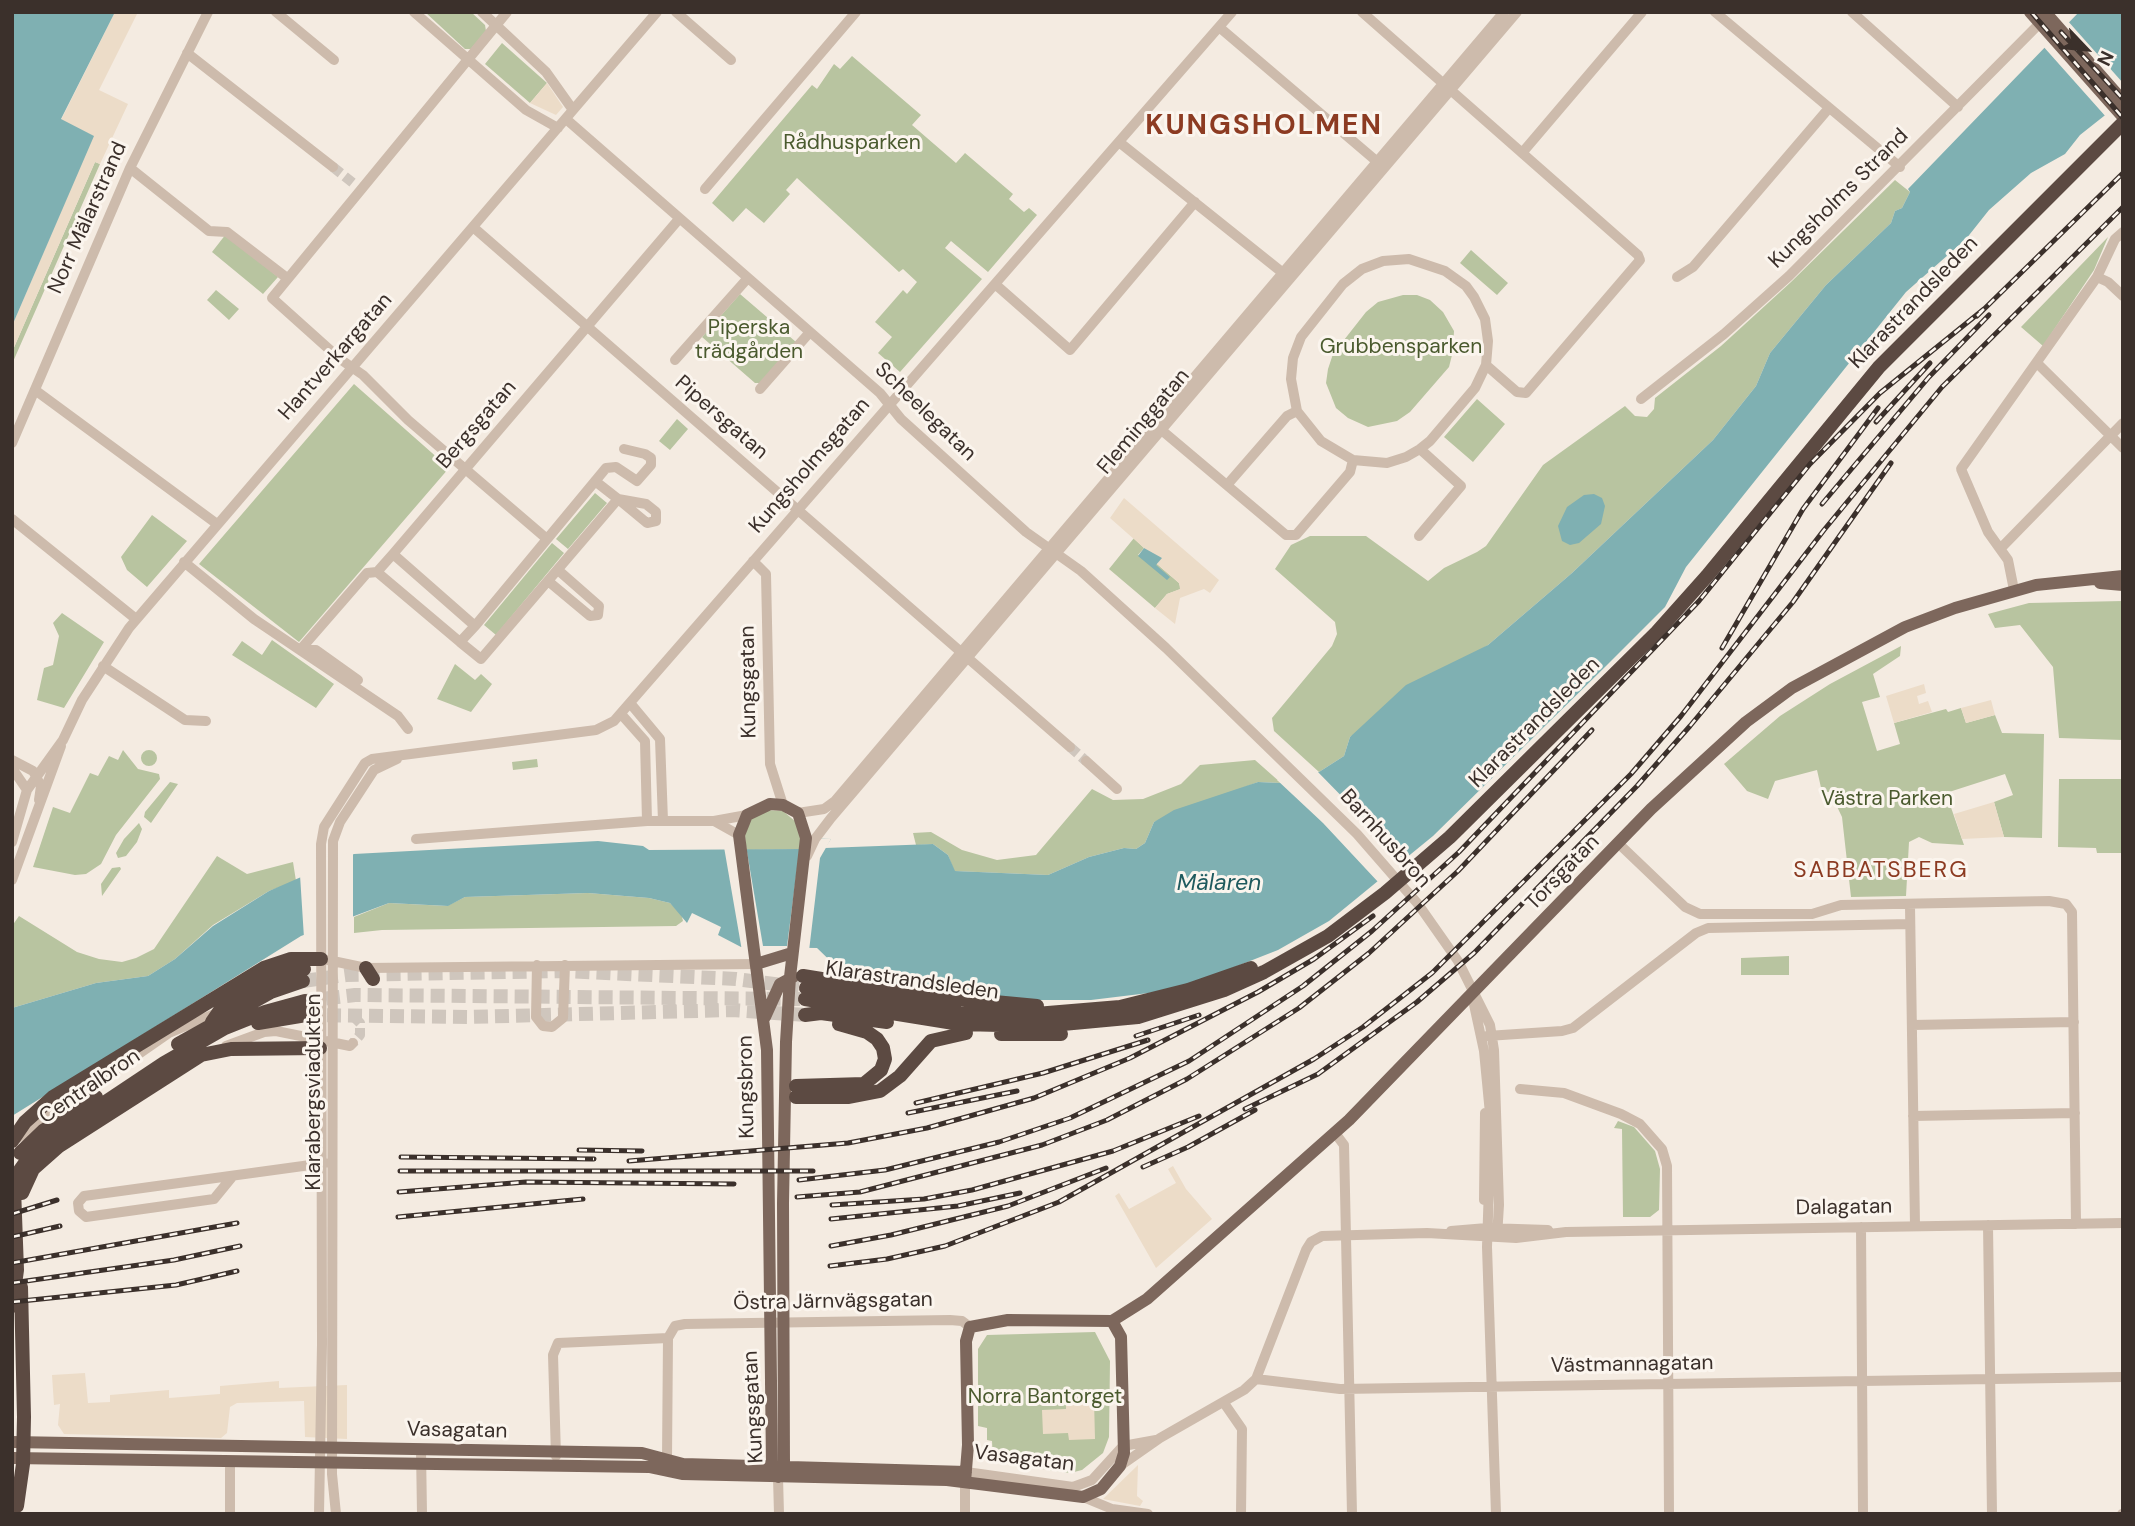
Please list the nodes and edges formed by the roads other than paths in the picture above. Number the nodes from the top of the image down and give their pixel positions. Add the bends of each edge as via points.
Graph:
1 (208, 12) edge
2 (276, 12) edge
3 (414, 12) edge
4 (482, 12) edge
5 (508, 12) edge
6 (657, 12) edge
7 (676, 12) edge
8 (856, 12) edge
9 (1232, 12) edge
10 (1362, 12) edge
11 (1504, 12) edge
12 (1517, 12) edge
13 (1642, 12) edge
14 (1715, 12) edge
15 (1852, 12) edge
16 (2045, 12) edge
17 (2051, 12) edge
18 (2030, 13) edge
19 (497, 26) junction
20 (1219, 27) junction
21 (187, 52) junction
22 (334, 60) dead end
23 (731, 60) dead end
24 (468, 61) junction
25 (1448, 86) junction
26 (2123, 101) edge
27 (1958, 107) junction
28 (1829, 108) junction
29 (569, 114) junction
30 (2123, 116) edge
31 (2123, 123) edge
32 (558, 128) junction
33 (1119, 142) junction
34 (1522, 153) junction
35 (1381, 165) junction
36 (130, 167) junction
37 (333, 167) tunnel mouth
38 (1900, 167) junction
39 (705, 189) dead end
40 (1195, 202) junction
41 (679, 219) junction
42 (473, 227) junction
43 (2123, 232) edge
44 (1283, 273) junction
45 (1677, 276) dead end
46 (2097, 277) junction
47 (287, 278) junction
48 (747, 279) junction
49 (995, 284) junction
50 (2123, 296) edge
51 (587, 327) junction
52 (810, 332) junction
53 (675, 360) dead end
54 (2038, 364) junction
55 (1486, 365) junction
56 (352, 367) junction
57 (760, 389) dead end
58 (35, 390) junction
59 (1641, 400) dead end
60 (890, 405) junction
61 (1297, 411) junction
62 (2123, 423) edge
63 (1158, 428) junction
64 (2111, 436) junction
65 (12, 443) edge
66 (2123, 448) edge
67 (624, 449) dead end
68 (1420, 449) junction
69 (1353, 460) junction
70 (465, 469) junction
71 (595, 481) junction
72 (1227, 485) junction
73 (798, 510) junction
74 (12, 519) edge
75 (217, 524) junction
76 (1419, 536) dead end
77 (547, 538) junction
78 (2001, 548) junction
79 (1054, 551) junction
80 (393, 554) junction
81 (753, 561) junction
82 (184, 562) junction
83 (558, 570) junction
84 (377, 572) junction
85 (2123, 576) edge
86 (548, 581) junction
87 (2079, 581) junction
88 (2123, 585) edge
89 (2014, 590) junction
90 (136, 619) junction
91 (475, 626) junction
92 (460, 642) junction
93 (300, 650) junction
94 (966, 653) junction
95 (103, 666) junction
96 (358, 680) dead end
97 (630, 703) junction
98 (621, 714) junction
99 (206, 721) dead end
100 (408, 729) dead end
101 (1255, 736) joint
102 (660, 738) junction
103 (63, 740) junction
104 (645, 741) junction
105 (1070, 747) tunnel mouth
106 (404, 756) junction
107 (12, 760) edge
108 (1086, 761) tunnel mouth
109 (12, 768) edge
110 (37, 778) junction
111 (1117, 789) dead end
112 (27, 790) junction
113 (783, 805) junction
114 (37, 810) junction
115 (798, 813) junction
116 (747, 815) junction
117 (647, 821) junction
118 (663, 821) junction
119 (713, 821) junction
120 (739, 838) junction
121 (416, 839) dead end
122 (810, 839) junction
123 (333, 841) joint
124 (12, 842) edge
125 (1618, 843) junction
126 (321, 844) joint
127 (12, 880) edge
128 (1910, 906) junction
129 (1910, 924) junction
130 (792, 953) junction
131 (327, 960) junction
132 (756, 964) junction
133 (537, 965) junction
134 (565, 965) junction
135 (801, 985) junction
136 (271, 992) junction
137 (306, 1008) joint
138 (1077, 1012) junction
139 (765, 1017) junction
140 (1138, 1017) junction
141 (2074, 1022) junction
142 (1912, 1026) junction
143 (1486, 1031) junction
144 (966, 1033) junction
145 (300, 1035) junction
146 (353, 1043) dead end
147 (327, 1048) junction
148 (231, 1049) junction
149 (163, 1058) junction
150 (1520, 1088) dead end
151 (767, 1091) junction
152 (790, 1091) junction
153 (2075, 1113) junction
154 (1913, 1116) junction
155 (1335, 1133) junction
156 (12, 1142) edge
157 (53, 1157) junction
158 (333, 1163) junction
159 (320, 1164) junction
160 (12, 1165) edge
161 (232, 1177) junction
162 (12, 1183) edge
163 (767, 1203) junction
164 (783, 1203) junction
165 (15, 1214) junction
166 (2123, 1223) edge
167 (2076, 1224) junction
168 (1988, 1225) junction
169 (1915, 1226) junction
170 (1861, 1227) junction
171 (1668, 1230) junction
172 (1492, 1232) junction
173 (1566, 1232) junction
174 (332, 1241) junction
175 (321, 1242) junction
176 (17, 1270) junction
177 (1142, 1303) junction
178 (12, 1306) edge
179 (1112, 1321) junction
180 (970, 1327) junction
181 (776, 1336) junction
182 (1121, 1337) junction
183 (667, 1338) junction
184 (327, 1344) junction
185 (2123, 1377) edge
186 (1256, 1379) junction
187 (1991, 1379) junction
188 (1862, 1380) junction
189 (1668, 1383) junction
190 (1493, 1387) junction
191 (1350, 1389) junction
192 (1224, 1403) junction
193 (1160, 1438) junction
194 (12, 1442) edge
195 (46, 1443) junction
196 (1123, 1446) junction
197 (231, 1447) junction
198 (421, 1450) junction
199 (556, 1452) junction
200 (12, 1458) edge
201 (29, 1458) junction
202 (667, 1459) junction
203 (230, 1462) junction
204 (421, 1465) junction
205 (649, 1466) junction
206 (1120, 1466) junction
207 (556, 1467) junction
208 (778, 1469) junction
209 (12, 1473) edge
210 (965, 1477) junction
211 (1083, 1497) junction
212 (17, 1510) edge
213 (1127, 1512) edge
214 (319, 1513) edge
215 (337, 1513) edge
216 (230, 1514) edge
217 (422, 1514) edge
218 (779, 1514) edge
219 (965, 1514) edge
220 (1148, 1514) edge
221 (1241, 1514) edge
222 (1352, 1514) edge
223 (1496, 1514) edge
224 (1669, 1514) edge
225 (1863, 1514) edge
226 (1992, 1514) edge

1 - 21 street, Norr Mälarstrand
2 - 22 street
3 - 24 street
4 - 19 street, Scheelegatan
5 - 19 street
6 - 29 street, Hantverkargatan
7 - 23 street
8 - 39 street
9 - 20 street, Kungsholmsgatan
10 - 25 street
11 - 25 street, Fleminggatan
12 - 25 street, Fleminggatan
13 - 34 street
14 - 28 street
15 - 27 street
16 - 26 main road
17 - 27 street, Kungsholms Strand
18 - 30 main road
19 - 24 street
19 - 29 street, Scheelegatan via 546,72
20 - 33 street, Kungsholmsgatan
20 - 35 street
21 - 36 street, Norr Mälarstrand
21 - 37 street
24 - 32 street via 526,110
24 - 47 street via 357,186
25 - 34 street
25 - 35 street, Fleminggatan
27 - 38 street, Kungsholms Strand
28 - 38 street
28 - 45 street via 1693,267
29 - 32 street, Hantverkargatan
29 - 41 street, Scheelegatan
30 - 138 highway, Klarastrandsleden via 1858,381 1654,627 1410,864 1356,908 1261,964 1188,990
31 - 140 highway, Klarastrandsleden via 1879,367 1657,632 1414,870 1328,936 1264,972 1186,1004
32 - 42 street, Hantverkargatan
33 - 40 street
33 - 49 street, Kungsholmsgatan
34 - 55 street via 1638,255 1638,265 1526,393 1517,391
35 - 44 street, Fleminggatan
35 - 63 street, Fleminggatan
36 - 47 street via 209,231 227,232
36 - 58 street, Norr Mälarstrand
38 - 59 street, Kungsholms Strand via 1789,276
40 - 44 street
40 - 49 street via 1070,350
41 - 48 street, Scheelegatan
41 - 51 street, Bergsgatan
42 - 51 street, Pipersgatan
42 - 56 street, Hantverkargatan
43 - 46 street
44 - 63 street, Fleminggatan
46 - 50 street
46 - 54 street
47 - 56 street via 272,298
48 - 52 street, Scheelegatan
48 - 53 street
49 - 60 street, Kungsholmsgatan
51 - 70 street, Bergsgatan
51 - 73 street, Pipersgatan
52 - 57 street
52 - 60 street, Scheelegatan
54 - 64 street
54 - 78 street via 1961,469 1988,532
55 - 61 street via 1485,319 1466,286 1433,264 1409,259 1383,261 1362,268 1343,284 1301,337 1291,379
55 - 68 street via 1475,388
56 - 70 street
56 - 75 street, Hantverkargatan
58 - 65 street, Norr Mälarstrand
58 - 75 street
60 - 73 street, Kungsholmsgatan
60 - 79 street, Scheelegatan via 1026,533
61 - 69 street via 1321,441
61 - 72 street via 1287,416
62 - 64 street
63 - 72 street
63 - 79 street, Fleminggatan
64 - 66 street
64 - 78 street
67 - 71 street via 645,454 651,465 637,481 611,466
68 - 69 street via 1387,463
68 - 76 street via 1461,486
69 - 72 street via 1350,472 1296,535 1286,535
70 - 77 street
70 - 80 street, Bergsgatan
71 - 77 street
71 - 83 street via 618,499
73 - 81 street, Kungsholmsgatan
73 - 94 street, Pipersgatan
74 - 90 street
75 - 82 street, Hantverkargatan
77 - 91 street
78 - 89 street
79 - 94 street, Fleminggatan
79 - 101 street, Scheelegatan via 1166,648
80 - 84 street, Bergsgatan
80 - 91 street
81 - 97 street, Kungsholmsgatan
81 - 113 street, Kungsgatan via 766,574 770,764
82 - 90 street, Hantverkargatan
82 - 93 street
83 - 86 street
83 - 86 street via 599,606 598,615 590,616
84 - 92 street
84 - 93 street, Bergsgatan via 367,573
85 - 87 main road, Torsgatan
86 - 92 street via 481,659
87 - 88 main road, Torsgatan
87 - 89 main road, Torsgatan
89 - 125 main road, Torsgatan via 1905,627 1792,688 1726,739
90 - 95 street, Hantverkargatan
91 - 92 street
93 - 96 street via 316,650
93 - 100 street via 398,716
94 - 105 street, Pipersgatan
94 - 115 street, Fleminggatan via 835,801 824,809
94 - 122 street, Fleminggatan
95 - 99 street via 185,720
95 - 103 street, Hantverkargatan
97 - 98 street, Kungsholmsgatan
97 - 102 street
98 - 104 street
98 - 106 street, Kungsholmsgatan via 596,730
101 - 143 street, Barnhusbron via 1388,868 1446,941 1469,982
102 - 104 street
102 - 118 street
103 - 110 street, Hantverkargatan
103 - 114 street, Hantverkargatan
104 - 117 street
106 - 123 street, Kungsholmsgatan via 374,770 340,821
106 - 126 street, Kungsholmsgatan via 378,757 365,763 324,827
107 - 110 street via 27,766
108 - 111 street
109 - 112 street
110 - 112 street, Hantverkargatan
110 - 114 street, Hantverkargatan via 41,786
112 - 124 street, Hantverkargatan
113 - 115 main road
113 - 116 main road via 764,805
114 - 127 street, Hantverkargatan
115 - 122 main road
116 - 119 street
116 - 120 main road
117 - 118 street
117 - 121 street
118 - 119 street
119 - 120 street
120 - 132 main road, Kungsbron
122 - 130 main road, Kungsbron
123 - 131 street, Klarabergsviadukten
125 - 128 street via 1685,906 1700,914 1812,914 1841,905
125 - 155 main road, Torsgatan
126 - 131 street, Klarabergsviadukten
128 - 129 street
128 - 141 street via 2066,904 2072,912
129 - 142 street
129 - 143 street via 1708,928 1573,1028
130 - 132 main road
130 - 135 main road, Kungsbron
131 - 133 street via 370,974
131 - 147 street, Klarabergsviadukten
131 - 156 highway via 291,958 264,968 53,1097 31,1115
132 - 134 street
132 - 139 main road, Kungsbron
133 - 134 street
133 - 134 street via 536,1017 543,1026 552,1027 563,1018
135 - 138 highway
135 - 138 highway, Klarastrandsleden via 960,1013
135 - 139 main road via 775,991
135 - 140 highway, Klarastrandsleden via 960,1024 1041,1026
135 - 152 main road, Kungsbron
136 - 148 highway via 304,975 275,977 218,1009 212,1033
136 - 149 highway, Centralbron
136 - 156 street via 169,1033
137 - 145 street
137 - 149 highway via 241,1020
139 - 151 main road, Kungsbron
140 - 144 highway via 1059,1034
141 - 142 street
141 - 153 street
142 - 154 street
143 - 172 street
143 - 172 street via 1499,1205
144 - 152 highway via 942,1037 922,1048 900,1076 880,1091 849,1097
144 - 152 highway via 805,1014 867,1032 883,1048 881,1070 873,1079 852,1086
145 - 146 street
145 - 157 street via 264,1032 206,1055
147 - 148 highway
147 - 158 street, Klarabergsviadukten
147 - 159 street, Klarabergsviadukten
148 - 165 highway via 201,1055 59,1146 33,1169
149 - 160 highway, Centralbron via 32,1139
149 - 165 highway, Centralbron via 35,1149 14,1188
150 - 171 street via 1564,1093 1640,1124 1652,1135 1667,1166
151 - 152 main road
151 - 163 main road, Kungsbron
152 - 164 main road, Kungsbron
153 - 154 street
153 - 167 street
154 - 169 street
155 - 177 main road, Torsgatan
155 - 191 street via 1344,1145
157 - 160 street
157 - 162 street
158 - 159 street
158 - 174 street, Klarabergsviadukten
159 - 161 street
159 - 175 street, Klarabergsviadukten
161 - 161 street via 84,1196 79,1211 86,1217 214,1199
163 - 164 main road
163 - 181 main road, Kungsbron
164 - 181 main road, Kungsbron
165 - 176 highway, Centralbron
166 - 167 street, Dalagatan
167 - 168 street, Dalagatan
168 - 169 street, Dalagatan
168 - 187 street
169 - 170 street, Dalagatan
170 - 171 street, Dalagatan
170 - 188 street
171 - 173 street, Dalagatan
171 - 189 street
172 - 173 street, Dalagatan
172 - 173 street, Dalagatan via 1516,1238
172 - 186 street, Dalagatan via 1338,1234 1311,1242
172 - 190 street
174 - 175 street
174 - 184 street, Klarabergsviadukten
175 - 184 street, Klarabergsviadukten
176 - 178 highway, Centralbron
176 - 212 highway via 22,1291 24,1418
177 - 179 main road, Torsgatan
177 - 182 main road, Torsgatan
179 - 180 main road, Östra Järnvägsgatan via 1008,1320
179 - 182 main road
180 - 183 street, Östra Järnvägsgatan via 950,1320 685,1324 675,1326
180 - 210 main road via 966,1341
181 - 208 main road, Kungsgatan
182 - 196 main road
183 - 199 street, Östra Järnvägsgatan via 558,1343 553,1355
183 - 202 street
184 - 214 street, Klarabergsviadukten
184 - 215 street, Klarabergsviadukten
185 - 187 street, Västmannagatan
186 - 191 street, Västmannagatan
186 - 192 street
187 - 188 street, Västmannagatan
187 - 226 street
188 - 189 street, Västmannagatan
188 - 225 street
189 - 190 street, Västmannagatan
189 - 224 street
190 - 191 street, Västmannagatan
190 - 223 street
191 - 222 street
192 - 193 street
192 - 221 street via 1242,1429
193 - 196 street
193 - 206 street
194 - 195 main road, Vasagatan
195 - 197 main road, Vasagatan
195 - 201 main road via 42,1452
196 - 206 main road
196 - 210 street, Vasagatan via 1092,1480 1073,1488
197 - 198 main road, Vasagatan
197 - 203 main road
198 - 199 main road, Vasagatan
198 - 204 street
199 - 202 main road, Vasagatan via 642,1453
199 - 207 street
200 - 201 main road, Vasagatan
201 - 203 main road, Vasagatan
202 - 205 main road
202 - 208 main road, Vasagatan via 683,1464
203 - 204 main road, Vasagatan
203 - 216 street
204 - 207 main road, Vasagatan
204 - 217 street
205 - 207 main road, Vasagatan
205 - 208 main road, Vasagatan via 682,1474
206 - 211 main road, Vasagatan via 1101,1489
208 - 210 main road, Vasagatan
208 - 218 street, Kungsgatan
209 - 212 highway
210 - 211 main road, Vasagatan
210 - 219 street
211 - 213 street
213 - 220 street

